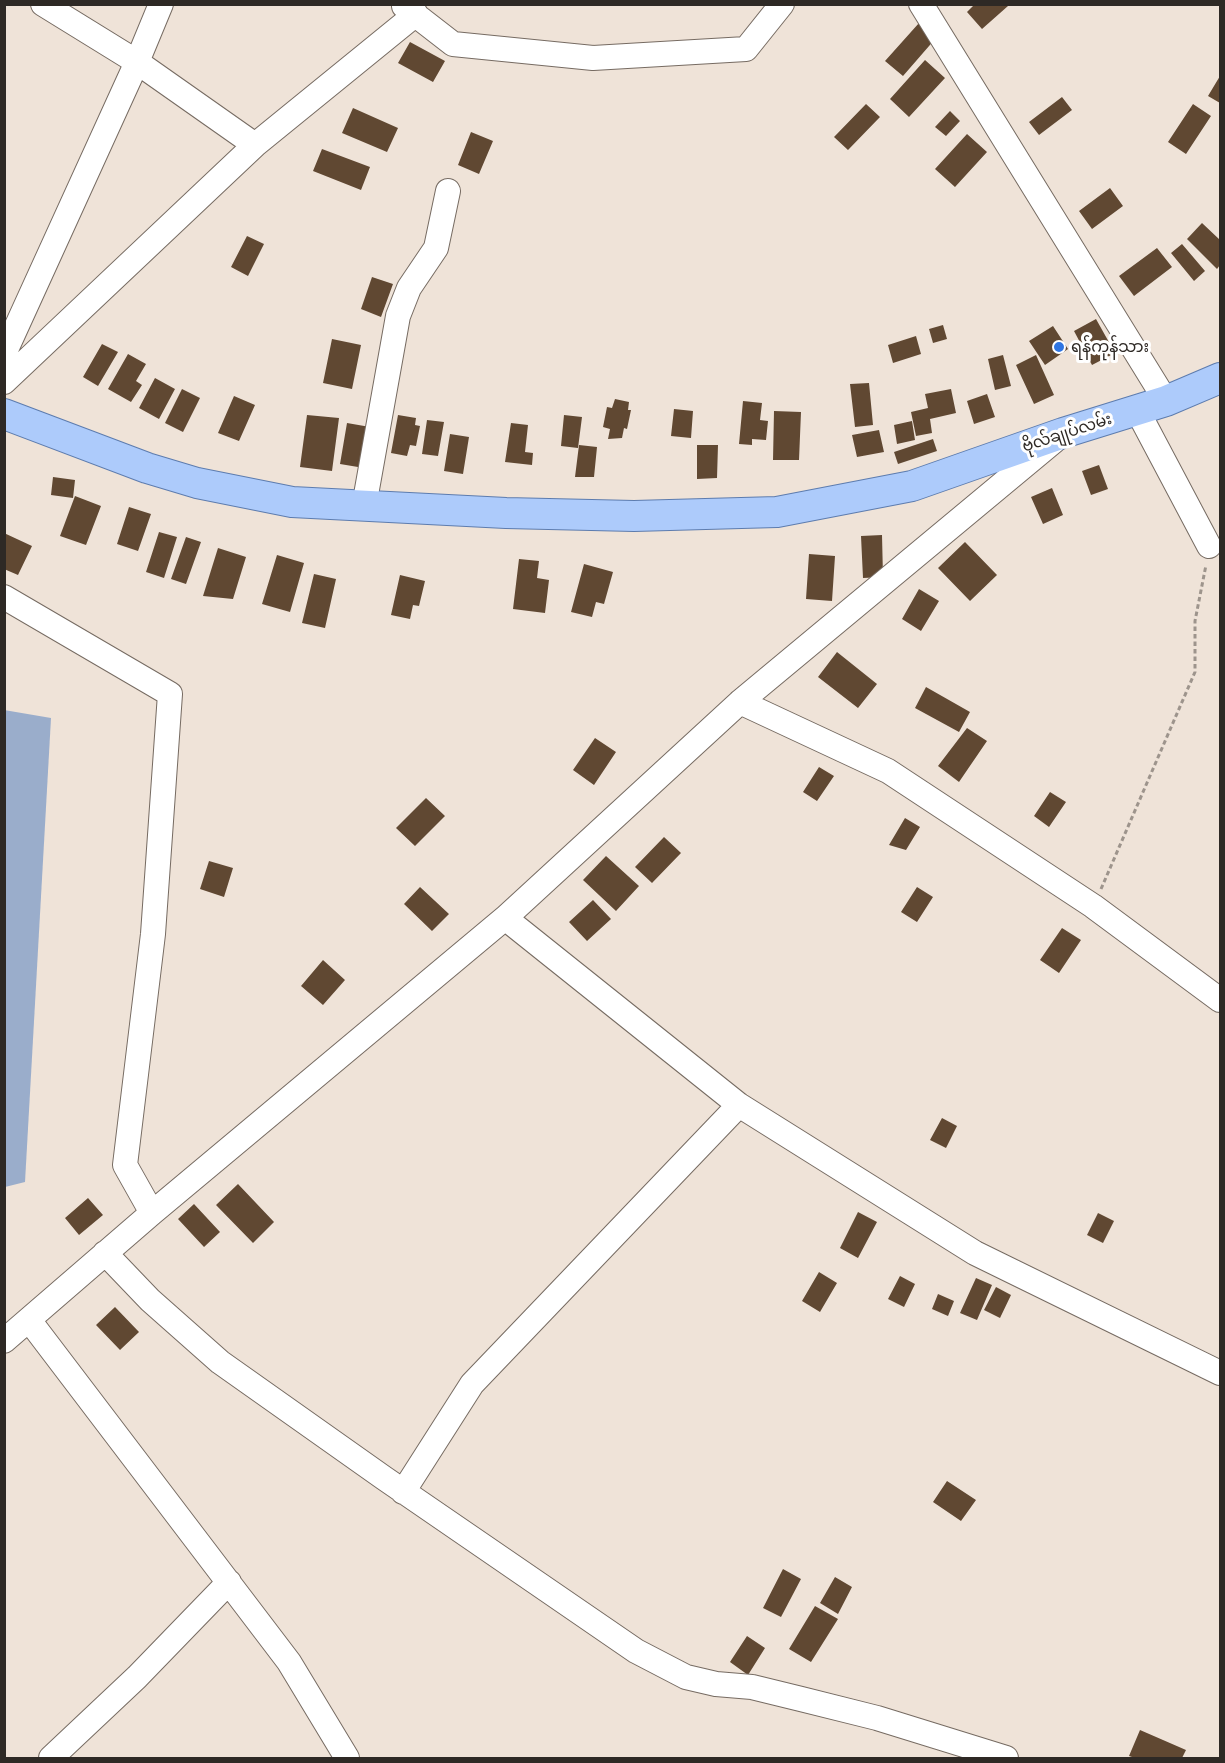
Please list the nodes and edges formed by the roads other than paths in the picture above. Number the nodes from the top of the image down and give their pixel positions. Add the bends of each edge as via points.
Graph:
1 (43, 4) edge
2 (161, 4) edge
3 (783, 4) edge
4 (921, 4) edge
5 (409, 9) edge
6 (137, 62) junction
7 (255, 145) junction
8 (448, 191) dead end
9 (4, 354) edge
10 (1221, 378) edge
11 (4, 382) edge
12 (1166, 401) junction
13 (1137, 410) junction
14 (4, 414) edge
15 (1062, 433) junction
16 (364, 506) junction
17 (1209, 546) road end
18 (4, 597) edge
19 (740, 702) junction
20 (505, 918) junction
21 (1221, 1000) edge
22 (739, 1105) junction
23 (152, 1213) junction
24 (105, 1253) junction
25 (29, 1320) junction
26 (4, 1341) edge
27 (1221, 1374) edge
28 (403, 1492) junction
29 (229, 1582) junction
30 (51, 1758) edge
31 (347, 1758) edge
32 (1006, 1758) edge

1 - 6 street
2 - 6 street
3 - 5 street via 746,49 593,58 453,44
4 - 12 street
5 - 7 street
6 - 7 street
6 - 9 street
7 - 11 street
8 - 16 street via 436,248 409,288 398,316
10 - 12 main road, ဗိုလ်ချုပ်လမ်း
12 - 13 main road, ဗိုလ်ချုပ်လမ်း
13 - 15 main road, ဗိုလ်ချုပ်လမ်း
13 - 17 street
14 - 16 main road, ဗိုလ်ချုပ်လမ်း via 197,483 292,502
15 - 16 main road, ဗိုလ်ချုပ်လမ်း via 912,486 777,512 634,516
15 - 19 street
18 - 23 street via 170,694 153,934 125,1166
19 - 20 street
19 - 21 street via 888,771 1093,906
20 - 22 street
20 - 23 street
22 - 27 street via 975,1253
22 - 28 street via 472,1384
23 - 24 street
24 - 25 street
24 - 28 street via 150,1300 220,1362
25 - 26 street
25 - 29 street
28 - 32 street via 636,1651 686,1677 752,1687 878,1718
29 - 30 street
29 - 31 street via 289,1662

